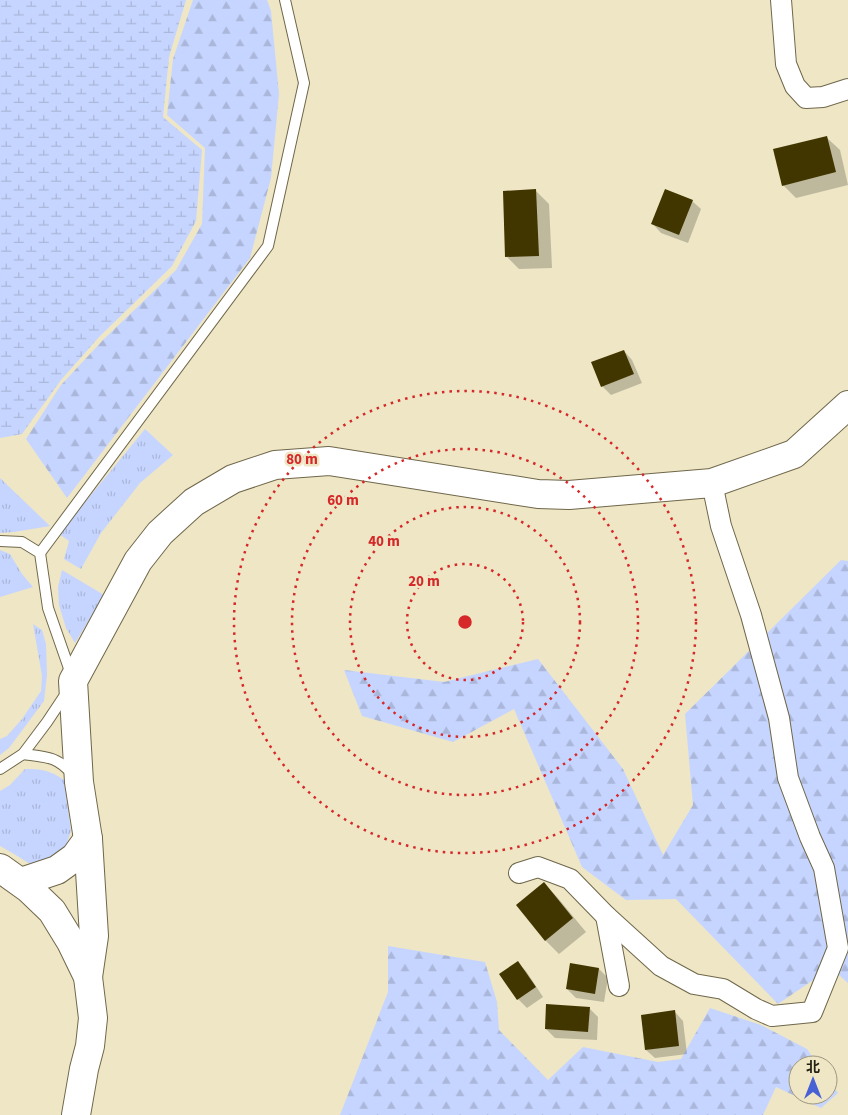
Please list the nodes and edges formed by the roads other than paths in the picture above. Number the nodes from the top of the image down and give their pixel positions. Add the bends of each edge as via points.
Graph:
1 (285, 0) edge
2 (781, 0) edge
3 (848, 89) edge
4 (848, 405) edge
5 (712, 483) junction
6 (0, 540) edge
7 (40, 553) junction
8 (73, 681) junction
9 (23, 754) junction
10 (0, 769) edge
11 (79, 782) junction
12 (88, 839) junction
13 (519, 873) dead end
14 (10, 875) edge
15 (606, 916) junction
16 (843, 953) edge
17 (88, 977) junction
18 (619, 986) dead end
19 (84, 1069) junction
20 (59, 1115) edge
21 (76, 1115) edge

1 - 7 lane via 304,83 268,246
2 - 3 street via 786,64 795,86 806,98 823,97
4 - 5 street via 794,454
5 - 8 street via 570,495 328,461 276,465 233,479 194,502 160,532 138,561
5 - 16 street via 721,526 751,615 778,718 788,778 824,868
6 - 7 lane via 22,542
7 - 8 lane via 48,608
8 - 9 lane via 48,722
8 - 11 street
9 - 10 lane
9 - 11 lane via 52,758 66,767
11 - 12 street
12 - 14 street via 75,857 57,870
12 - 17 street via 94,936
13 - 15 street via 538,866 570,879
14 - 17 street via 52,911 72,942
15 - 16 street via 661,966 694,984 723,989 772,1016 812,1012
15 - 18 street
17 - 19 street via 93,1018
19 - 20 street
19 - 21 street

